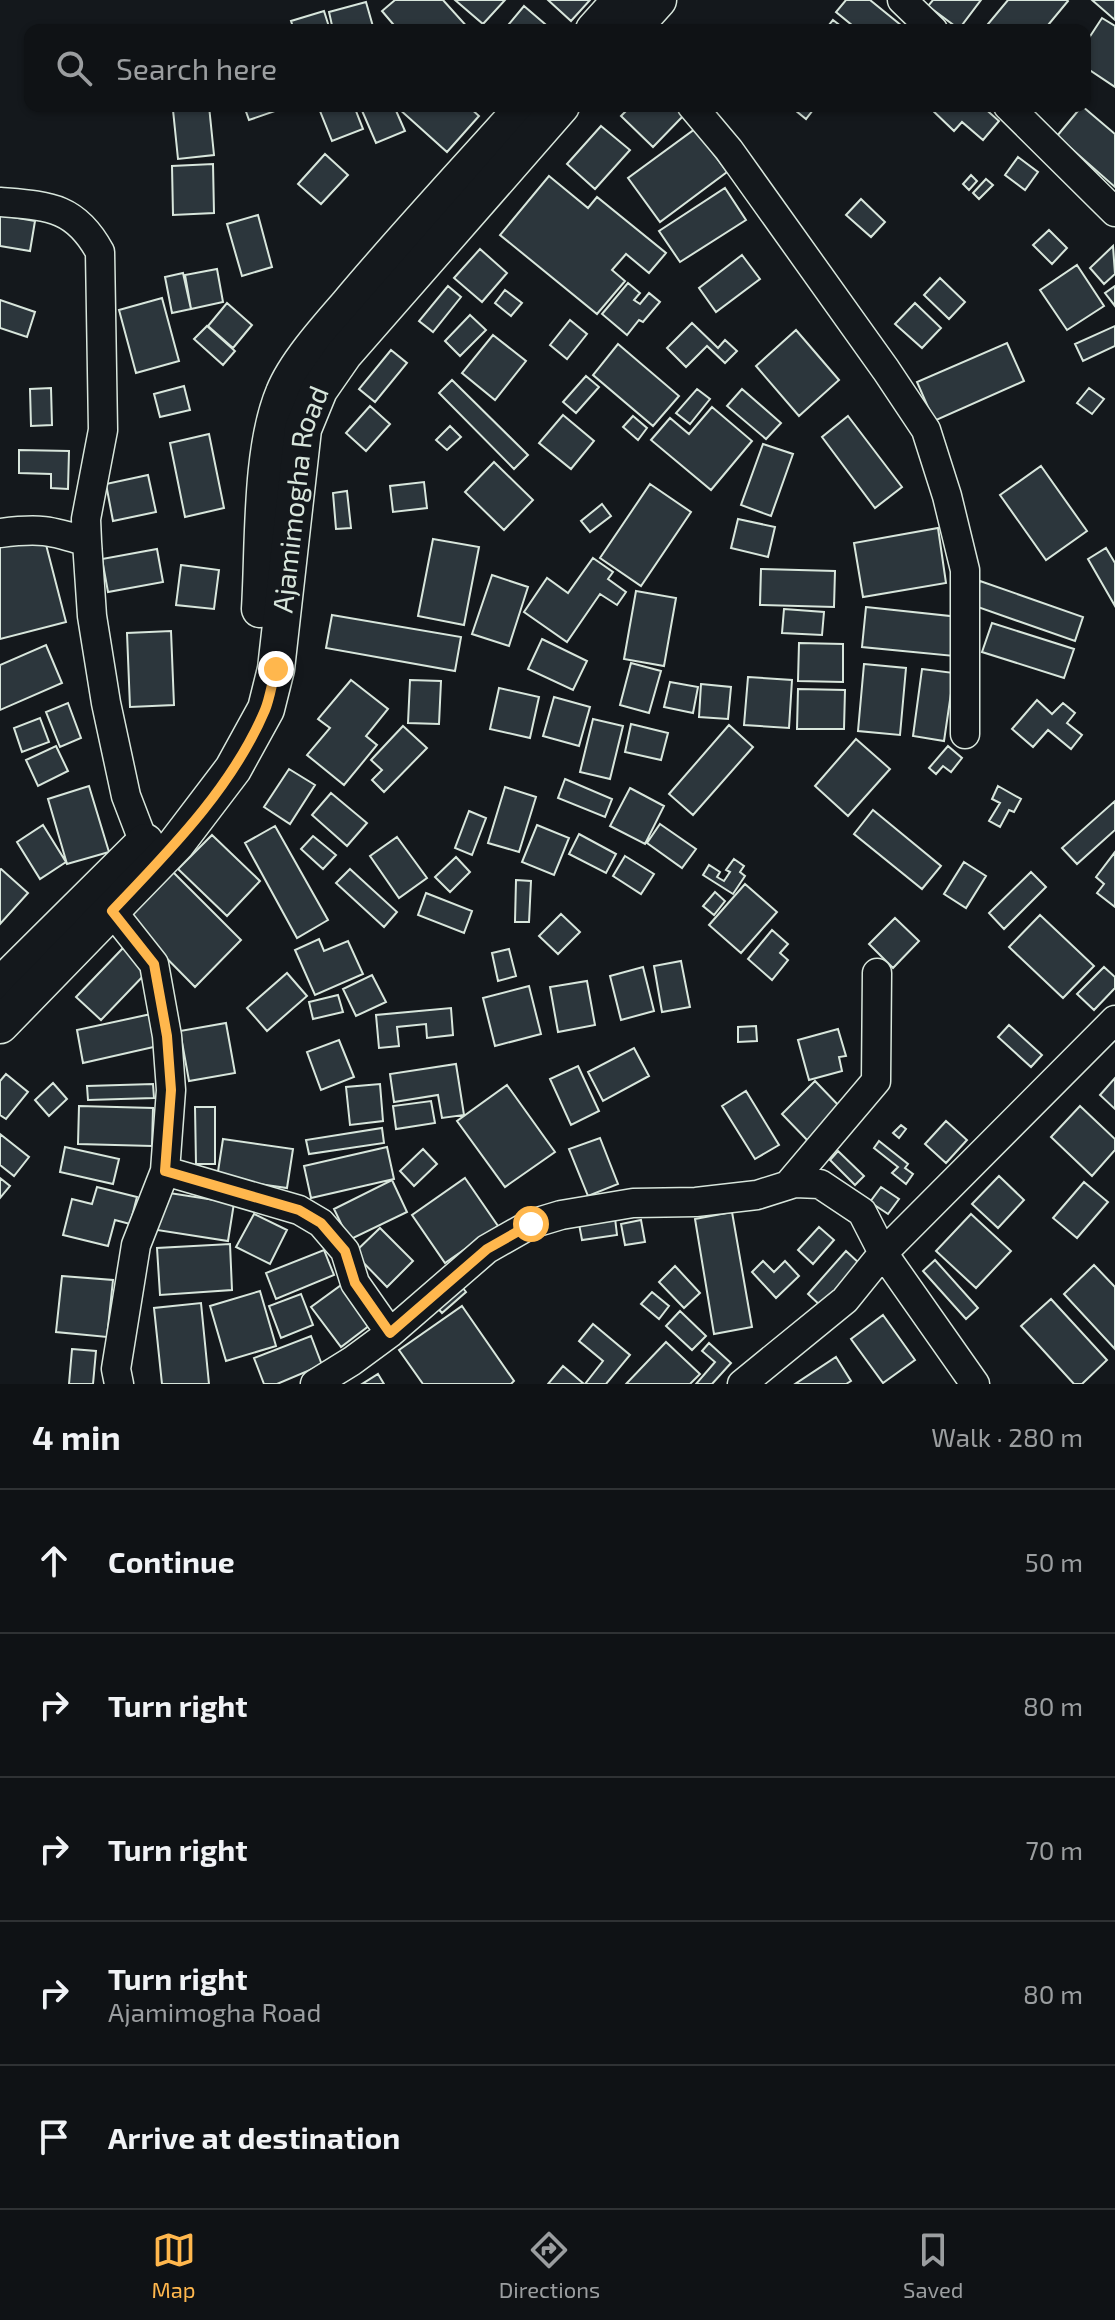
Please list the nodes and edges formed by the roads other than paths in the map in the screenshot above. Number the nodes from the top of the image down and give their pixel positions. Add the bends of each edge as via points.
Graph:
1 (621, 0) edge
2 (658, 0) edge
3 (902, 0) edge
4 (599, 24) edge
5 (636, 24) edge
6 (927, 24) edge
7 (520, 112) edge
8 (556, 112) edge
9 (697, 112) edge
10 (1014, 112) edge
11 (0, 202) edge
12 (1115, 212) edge
13 (0, 533) edge
14 (87, 542) junction
15 (965, 734) dead end
16 (144, 843) junction
17 (112, 911) junction
18 (877, 973) dead end
19 (0, 986) edge
20 (1115, 1020) edge
21 (0, 1025) edge
22 (165, 1171) junction
23 (788, 1185) junction
24 (883, 1253) junction
25 (390, 1333) junction
26 (119, 1384) edge
27 (315, 1384) edge
28 (742, 1384) edge
29 (975, 1384) edge

1 - 4 main road
2 - 5 main road
3 - 6 street
7 - 16 main road, Ajamimogha Road via 363,286 284,391 269,456 258,650 246,696 194,790
8 - 17 main road, Ajamimogha Road via 344,354 319,390 303,429 276,669 266,709 233,769 176,844
9 - 15 street via 926,430 965,570
10 - 12 street
11 - 14 street via 49,206 70,216 89,232 100,252 103,430 86,519
13 - 14 street via 34,529
14 - 16 street via 106,703 126,796
16 - 19 main road, Ajamimogha Road
17 - 21 main road, Ajamimogha Road
17 - 22 street via 154,964 171,1090
18 - 23 street via 876,1081
20 - 24 street
22 - 25 street via 299,1210 321,1223 345,1251 355,1283
22 - 26 street via 136,1245 116,1369
23 - 24 street via 820,1184 840,1195 862,1212
23 - 25 street via 757,1195 633,1203 531,1224 487,1249
24 - 28 street via 845,1300
24 - 29 street
25 - 27 street

